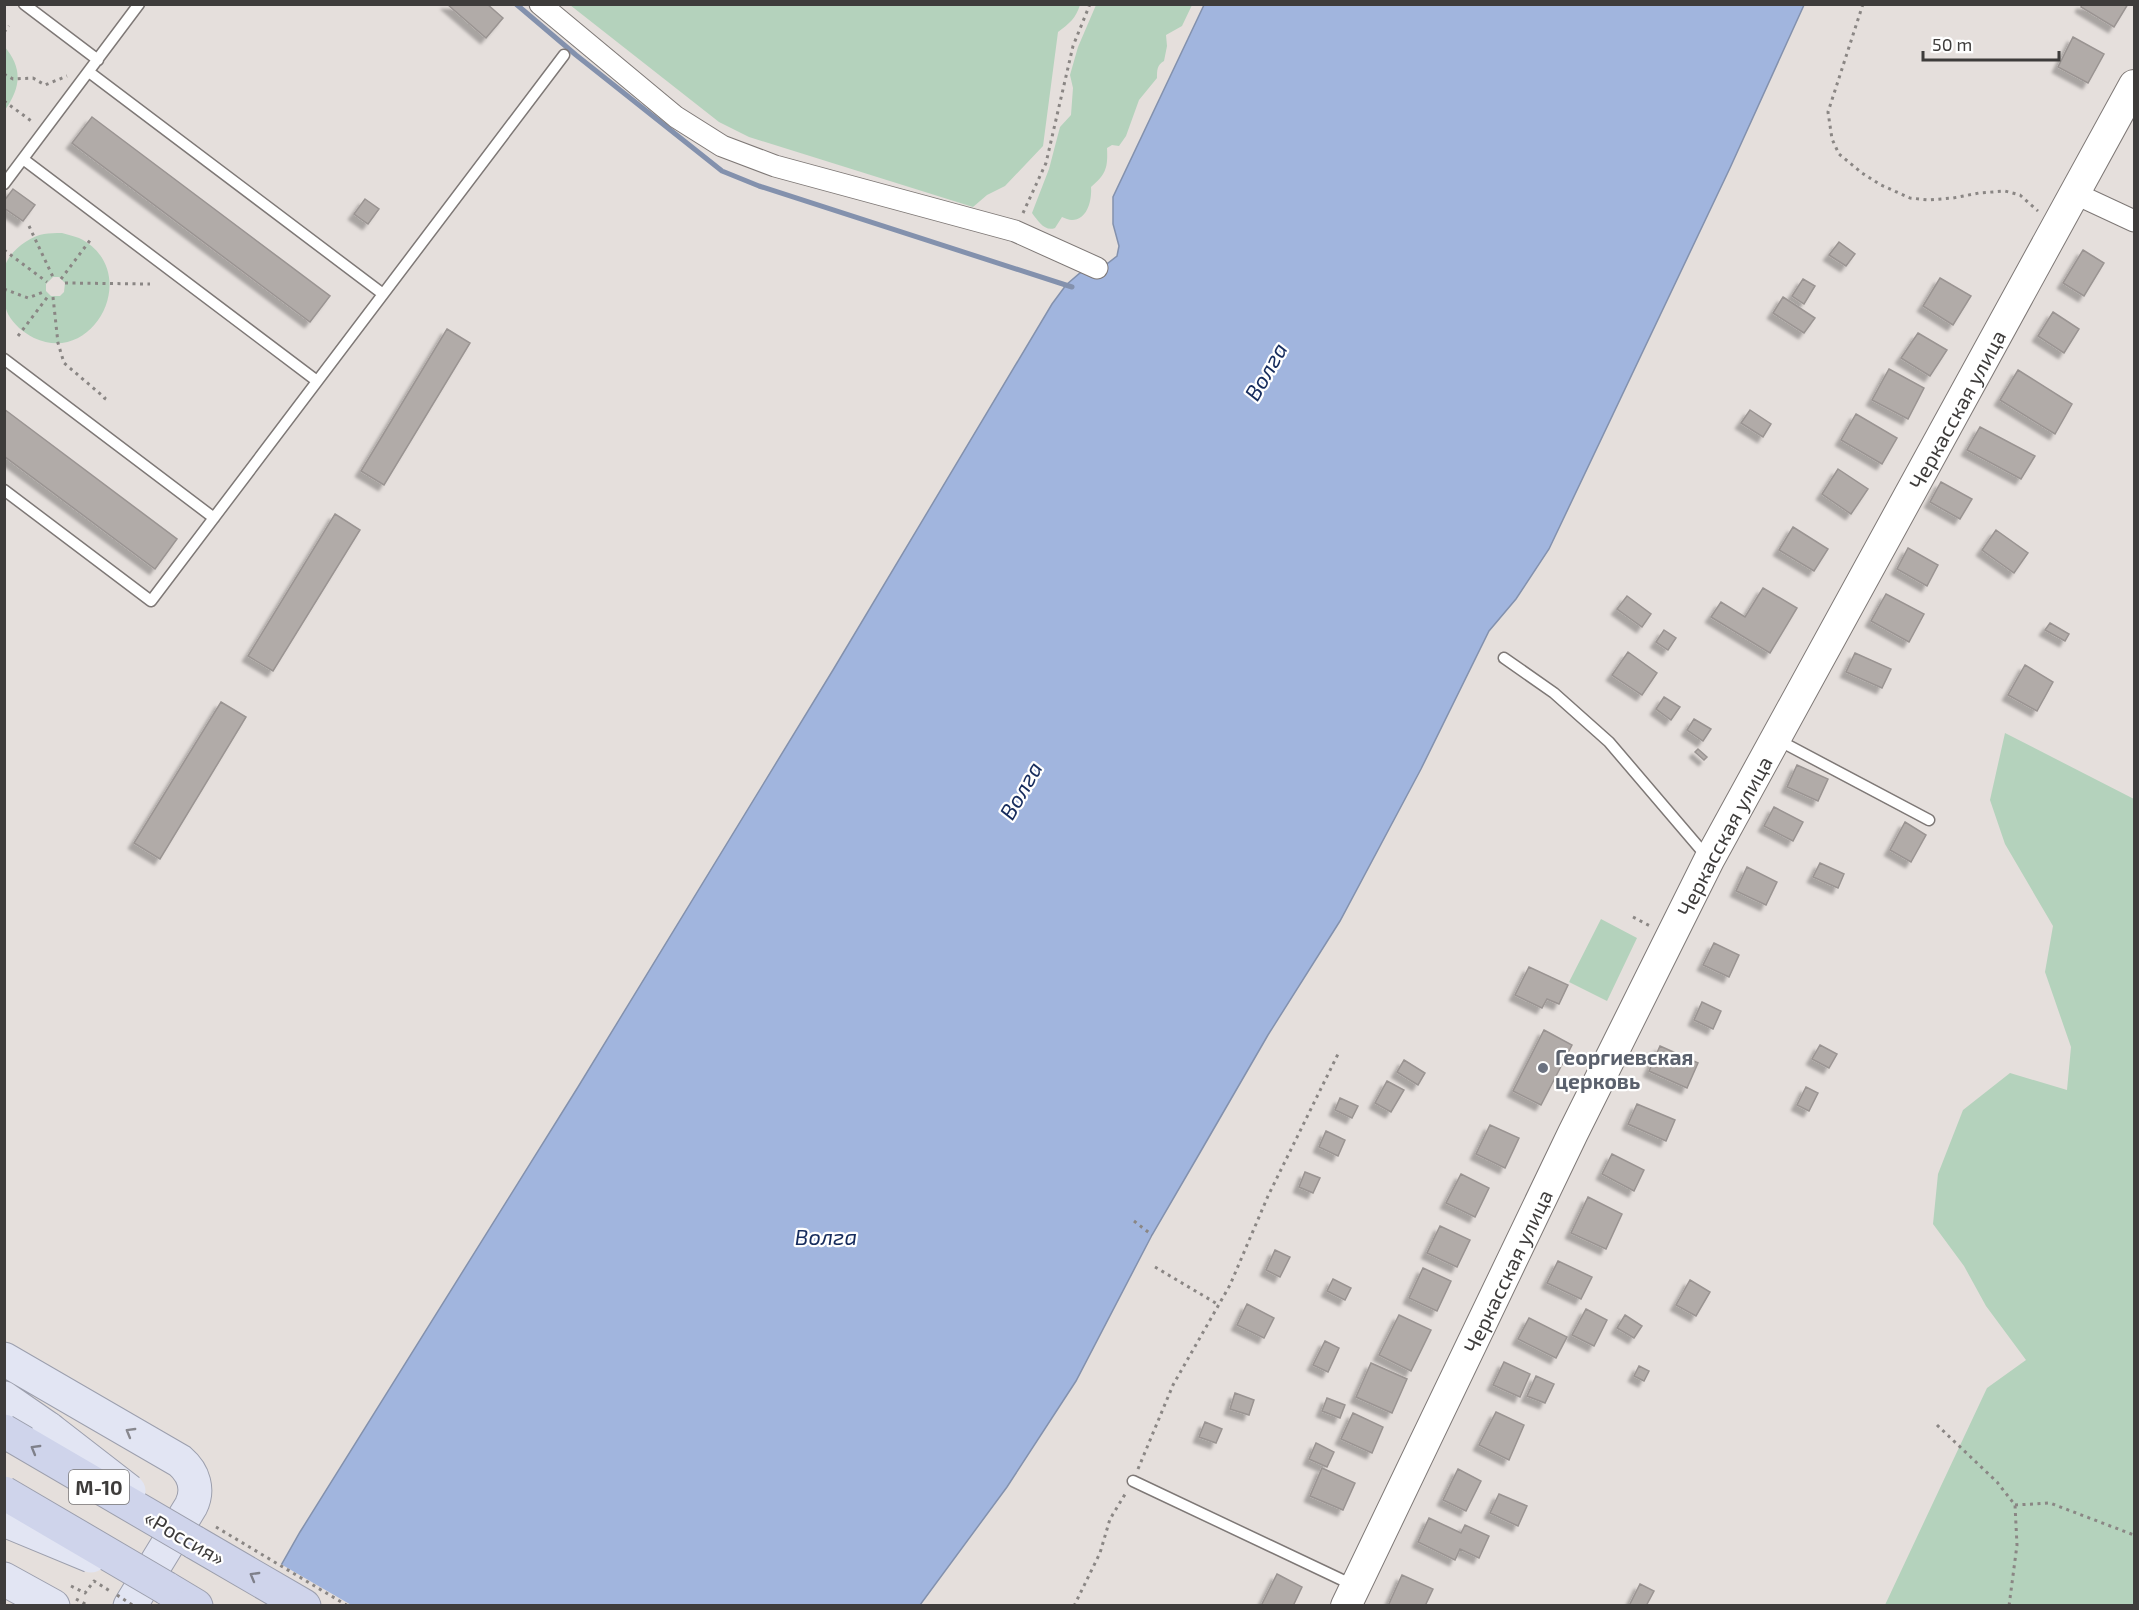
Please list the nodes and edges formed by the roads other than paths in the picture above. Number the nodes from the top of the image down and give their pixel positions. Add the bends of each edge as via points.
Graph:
1 (24, 4) edge
2 (139, 4) edge
3 (540, 4) edge
4 (564, 55) dead end
5 (98, 60) junction
6 (89, 72) junction
7 (2134, 85) edge
8 (23, 159) junction
9 (4, 184) edge
10 (2076, 194) junction
11 (2134, 221) edge
12 (1097, 268) dead end
13 (383, 294) junction
14 (4, 359) edge
15 (317, 381) junction
16 (4, 490) edge
17 (214, 518) junction
18 (1504, 657) dead end
19 (1775, 739) junction
20 (1929, 820) dead end
21 (1709, 860) junction
22 (4, 1359) edge
23 (4, 1398) edge
24 (4, 1431) edge
25 (1133, 1481) road end
26 (4, 1493) edge
27 (4, 1520) edge
28 (201, 1532) junction
29 (4, 1579) edge
30 (166, 1588) junction
31 (1351, 1596) edge
32 (127, 1602) edge
33 (73, 1605) edge
34 (196, 1605) edge
35 (304, 1605) edge

1 - 5 lane
2 - 5 lane
3 - 12 street via 676,117 722,146 775,166 1015,231
4 - 13 lane
5 - 6 lane
6 - 8 lane
6 - 13 lane
7 - 10 street, Черкасская улица
8 - 9 lane
8 - 15 lane
10 - 11 street
10 - 19 street, Черкасская улица
13 - 15 lane
14 - 17 lane
15 - 17 lane
16 - 17 lane via 151,601
18 - 21 lane via 1554,693 1609,742
19 - 20 lane
19 - 21 street, Черкасская улица
21 - 31 street, Черкасская улица
32 -> 22 main road via 191,1506 195,1490 191,1474 180,1461
23 - 28 main road, bridge
28 -> 24 highway, «Россия» / М-10, bridge
25 - 31 lane
26 - 30 highway, М-10, bridge
27 - 30 main road, bridge
35 -> 28 highway, «Россия» / М-10
29 - 33 main road
30 - 34 highway, М-10

